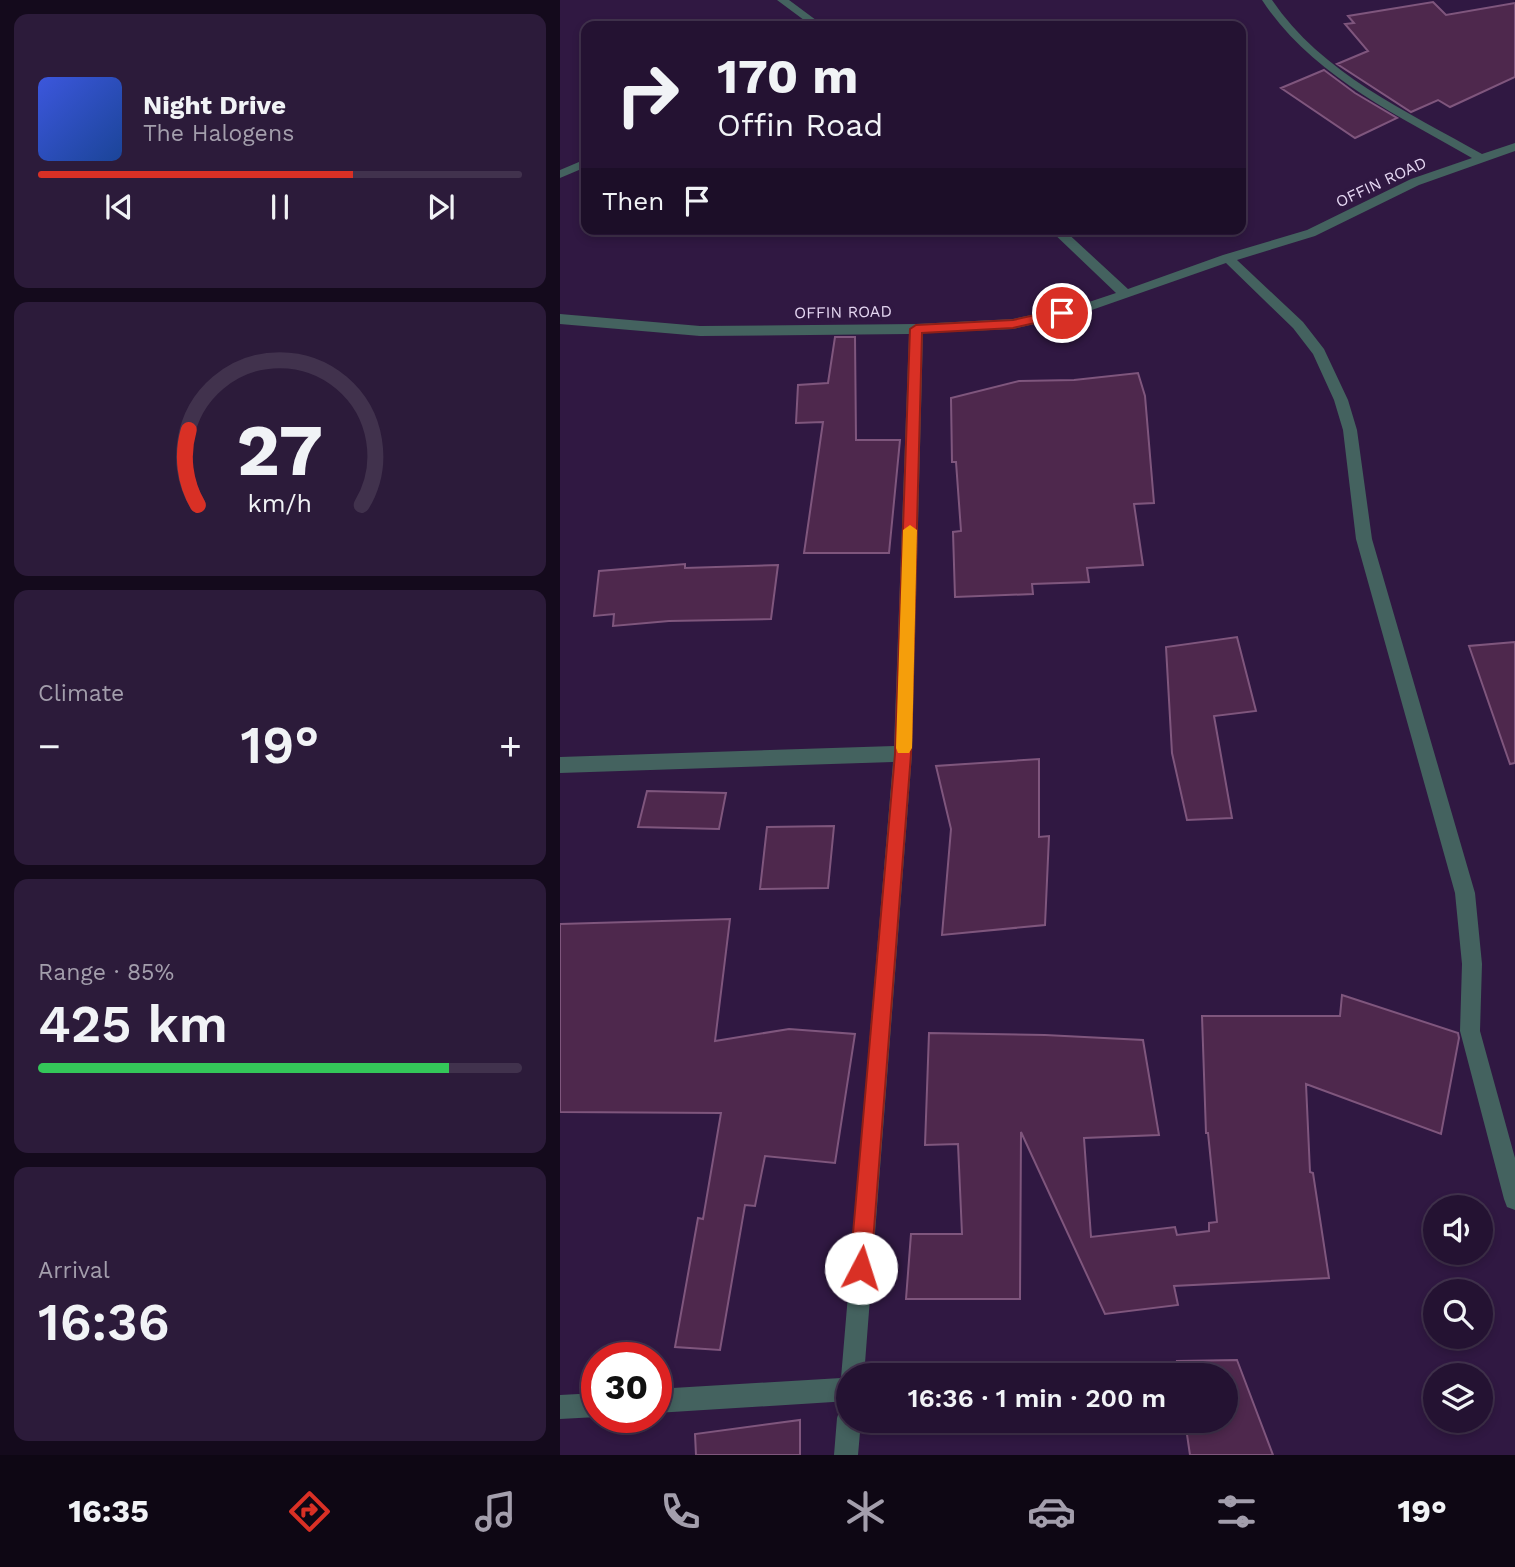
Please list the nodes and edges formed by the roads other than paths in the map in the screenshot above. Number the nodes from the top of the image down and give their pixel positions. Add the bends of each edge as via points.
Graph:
1 (782, 0) edge
2 (1267, 0) edge
3 (812, 21) edge
4 (1515, 147) edge
5 (1480, 158) junction
6 (581, 165) edge
7 (560, 173) edge
8 (1062, 235) edge
9 (1228, 258) junction
10 (1127, 295) junction
11 (560, 319) edge
12 (916, 329) junction
13 (903, 754) junction
14 (560, 765) edge
15 (1515, 1199) edge
16 (853, 1363) edge
17 (836, 1390) edge
18 (672, 1400) edge
19 (581, 1406) edge
20 (560, 1407) edge
21 (848, 1433) edge
22 (846, 1455) edge

1 - 3 street
2 - 5 street via 1281,24 1342,76
4 - 5 street, OFFIN ROAD
5 - 9 street, OFFIN ROAD via 1415,183 1311,233
6 - 7 street
8 - 10 street
9 - 10 street, OFFIN ROAD
9 - 15 street via 1298,325 1319,352 1341,400 1350,430 1364,539 1465,893 1472,964 1470,1031
10 - 12 street, OFFIN ROAD via 1013,324
11 - 12 street, OFFIN ROAD via 699,331
12 - 13 street
13 - 14 street
13 - 16 street
17 - 18 street
19 - 20 street
21 - 22 street

